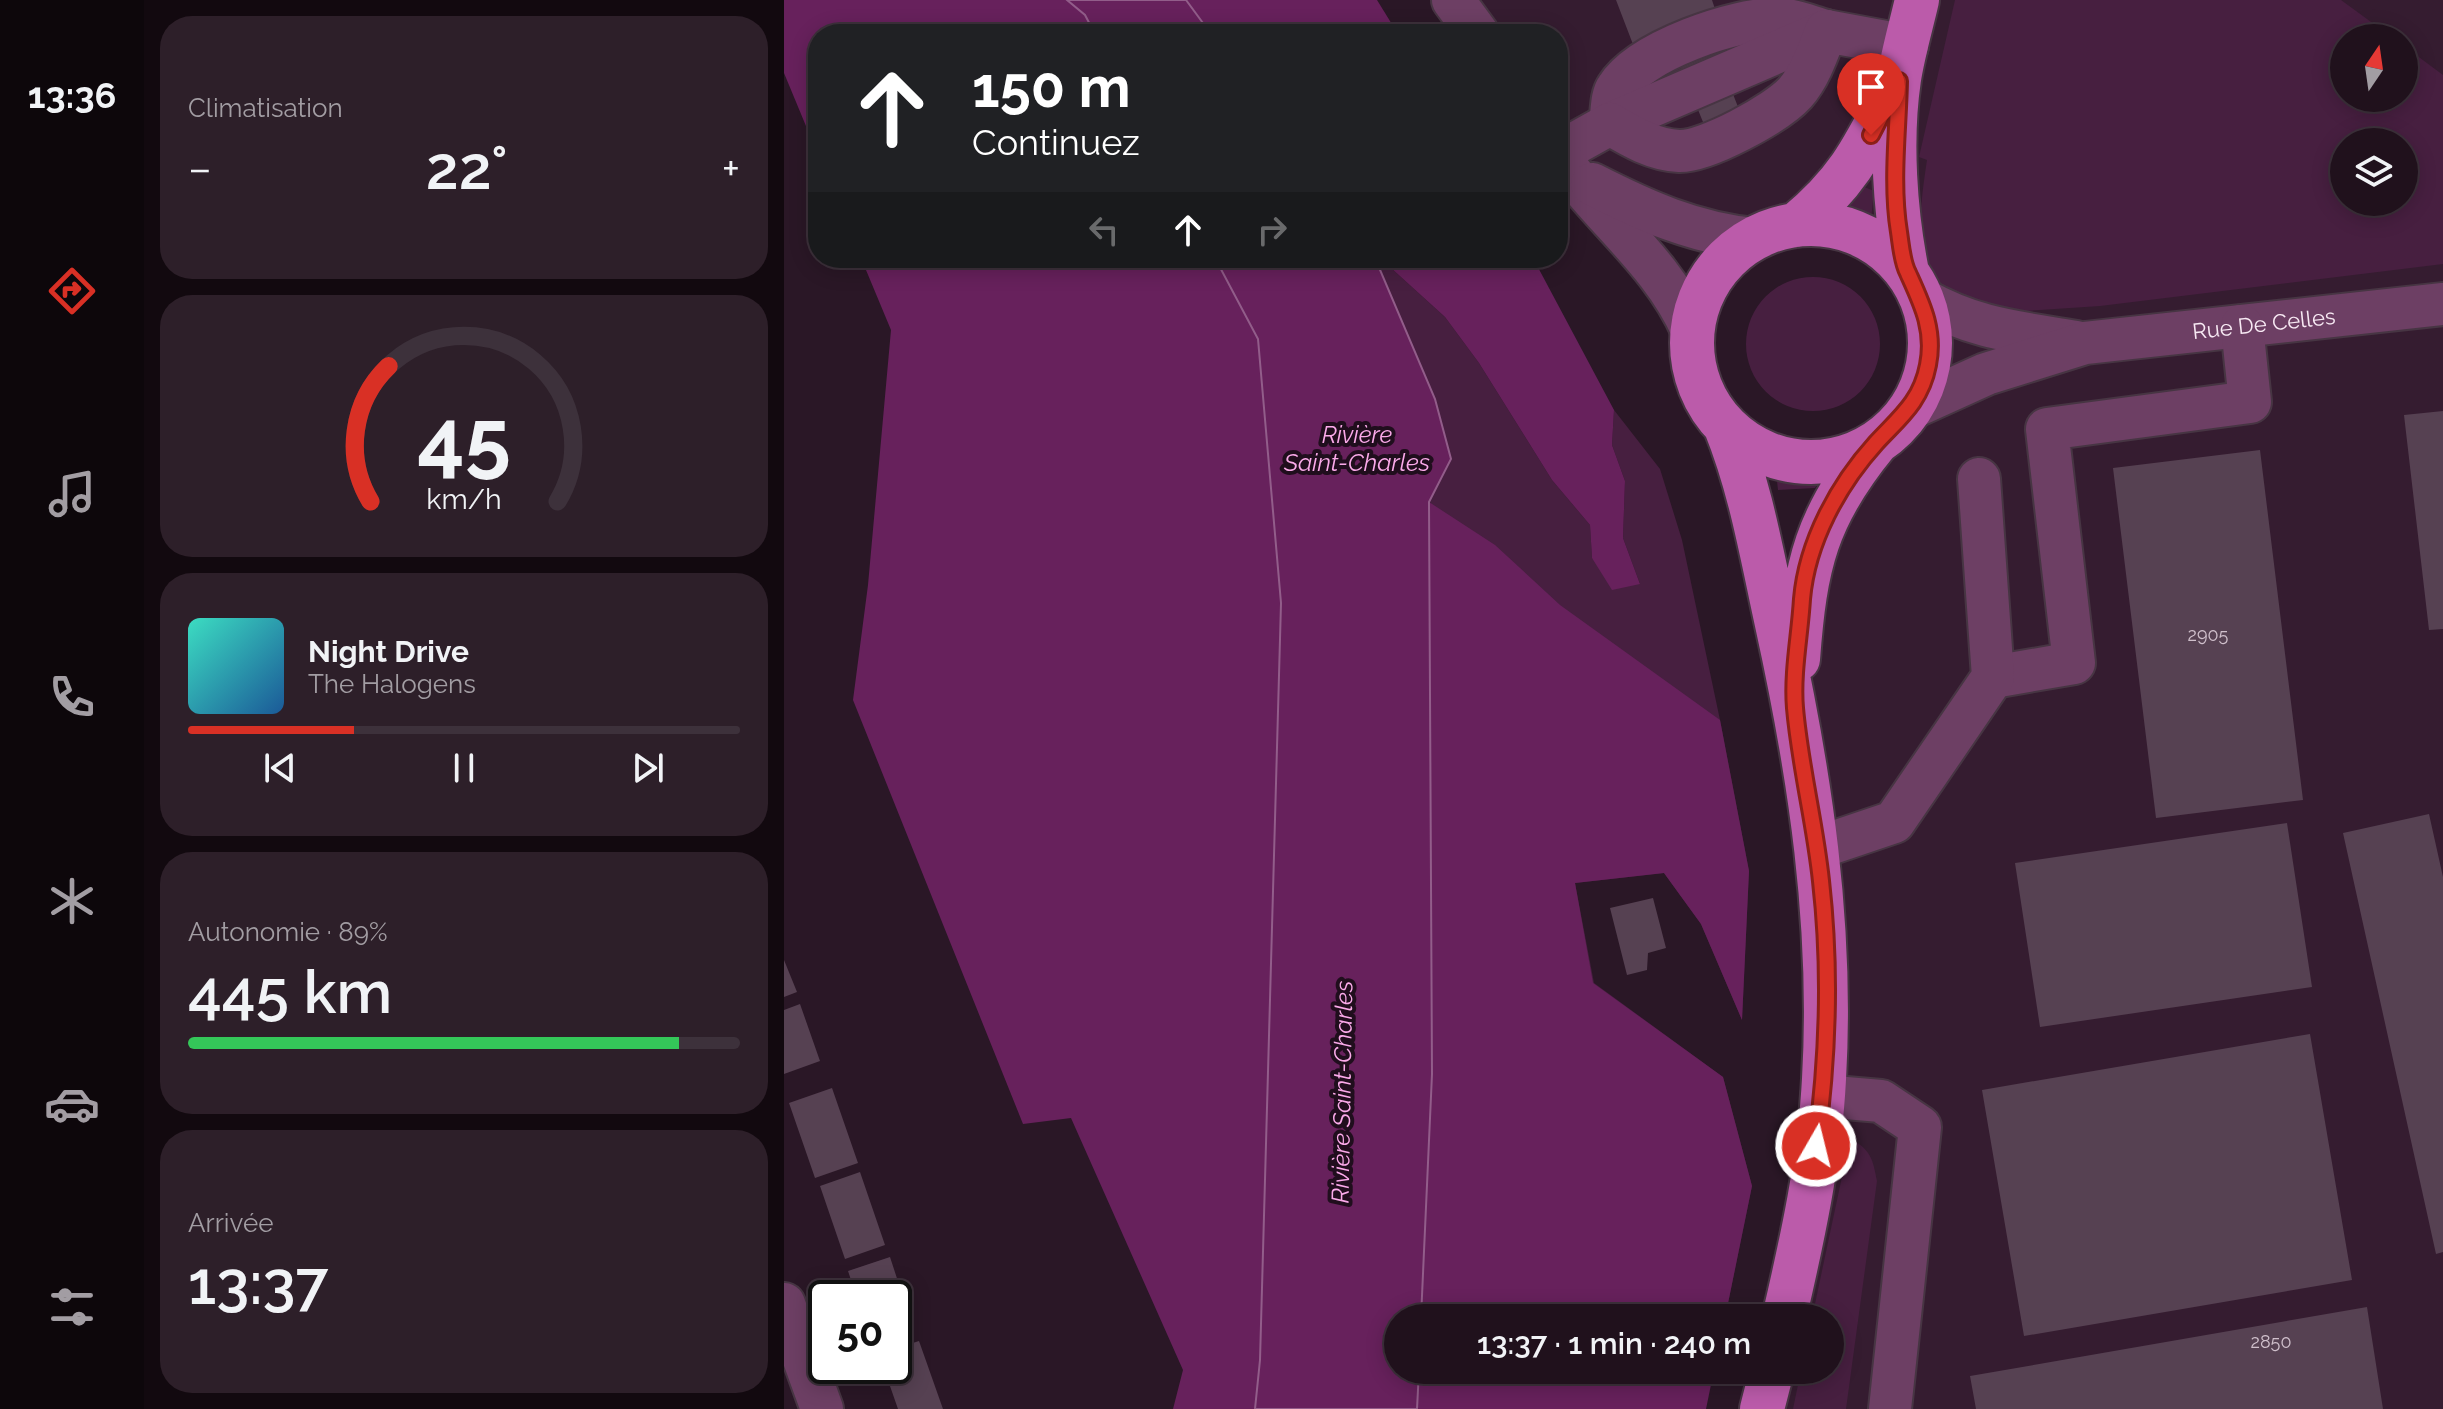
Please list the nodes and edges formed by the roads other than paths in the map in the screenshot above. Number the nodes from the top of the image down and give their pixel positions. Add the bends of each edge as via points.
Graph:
1 (1453, 0) edge
2 (1917, 0) edge
3 (1471, 24) edge
4 (1826, 31) junction
5 (1903, 64) junction
6 (1610, 124) junction
7 (1568, 156) edge
8 (1568, 164) edge
9 (1568, 167) edge
10 (1796, 225) junction
11 (1754, 239) junction
12 (1914, 286) junction
13 (2443, 304) edge
14 (2242, 326) junction
15 (1692, 330) junction
16 (2085, 343) junction
17 (1911, 408) junction
18 (1725, 425) junction
19 (1877, 442) junction
20 (1979, 479) dead end
21 (1993, 677) junction
22 (1795, 705) junction
23 (1817, 848) junction
24 (1822, 1096) junction
25 (784, 1304) edge
26 (1787, 1304) edge
27 (1768, 1384) edge
28 (822, 1409) edge
29 (1762, 1409) edge
30 (1890, 1409) edge

1 - 3 street
2 - 5 main road
4 - 5 street
4 - 6 street via 1781,18 1743,22 1700,37 1643,62 1615,89
4 - 6 street via 1796,92 1767,116 1729,135 1681,152 1641,143
5 - 10 main road via 1857,162 1830,197
5 - 12 main road via 1896,189 1898,229
6 - 7 street
8 - 11 street via 1656,216
9 - 15 street via 1662,277
10 - 11 main road
10 - 12 main road via 1845,229 1872,241
11 - 15 main road via 1730,255 1712,277
12 - 16 street, Rue De Celles via 1956,319
12 - 17 main road via 1931,345 1923,385
13 - 14 street, Rue De Celles
14 - 16 street, Rue De Celles
14 - 21 street via 2250,402 2047,429 2074,663
15 - 18 main road via 1694,364 1705,397
16 - 17 street, Rue De Celles via 1986,374
17 - 19 main road
18 - 19 main road via 1751,445 1781,458 1814,462 1847,456
18 - 22 main road via 1743,469
19 - 22 main road via 1828,511 1812,550 1803,593
20 - 21 street
21 - 23 street via 1894,822
22 - 23 main road
23 - 24 main road via 1827,991
24 - 26 main road
24 - 30 street via 1881,1101 1920,1127
25 - 28 street
27 - 29 main road

